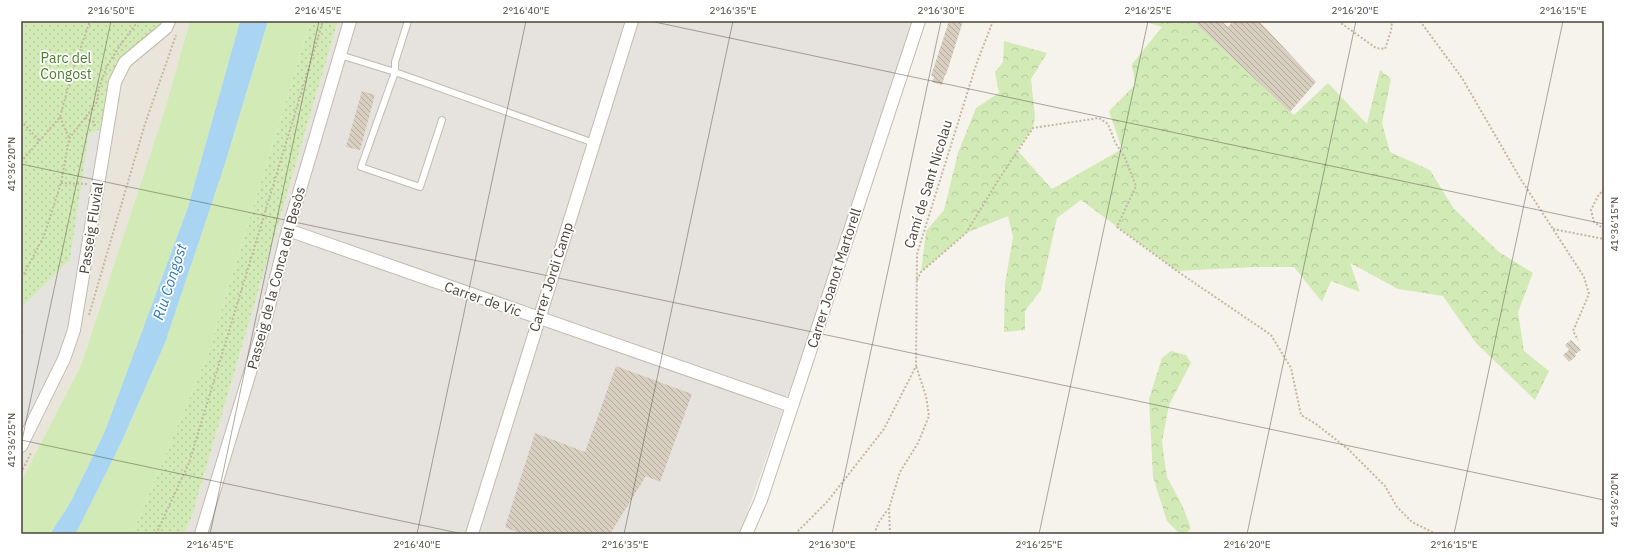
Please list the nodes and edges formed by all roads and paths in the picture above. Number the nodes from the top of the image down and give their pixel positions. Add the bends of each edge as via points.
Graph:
1 (90, 21) edge
2 (138, 21) edge
3 (169, 21) edge
4 (323, 21) edge
5 (350, 21) edge
6 (408, 21) edge
7 (632, 21) edge
8 (919, 21) edge
9 (993, 21) edge
10 (1338, 21) edge
11 (1392, 21) edge
12 (1420, 21) edge
13 (177, 31) dead end
14 (340, 55) junction
15 (394, 72) junction
16 (60, 117) junction
17 (442, 120) dead end
18 (21, 121) edge
19 (69, 139) junction
20 (39, 140) junction
21 (594, 143) junction
22 (21, 162) edge
23 (61, 183) junction
24 (98, 184) junction
25 (1604, 190) edge
26 (1553, 229) junction
27 (1604, 229) edge
28 (288, 230) junction
29 (1604, 239) edge
30 (21, 277) edge
31 (917, 280) junction
32 (89, 316) dead end
33 (538, 318) junction
34 (21, 331) edge
35 (25, 332) dead end
36 (1578, 340) dead end
37 (916, 366) junction
38 (792, 406) junction
39 (21, 446) edge
40 (31, 453) dead end
41 (21, 473) edge
42 (889, 508) junction
43 (156, 534) edge
44 (201, 534) edge
45 (472, 534) edge
46 (746, 534) edge
47 (795, 534) edge
48 (874, 534) edge
49 (890, 534) edge
50 (1436, 534) edge

1 - 16 path
2 - 19 path via 107,66 97,102
3 - 24 street, Passeig Fluvial via 166,28 125,62 114,82
4 - 43 path via 189,464
5 - 14 street, Passeig de la Conca del Besòs
6 - 15 lane
7 - 21 street, Carrer Jordi Camp
8 - 38 street, Carrer Joanot Martorell
9 - 31 path, Camí de Sant Nicolau via 976,65 919,246
10 - 11 path via 1376,48 1385,49
12 - 26 path via 1462,78
13 - 32 path via 145,124
14 - 15 lane
14 - 28 street, Passeig de la Conca del Besòs
15 - 17 lane via 361,167 420,187
15 - 21 lane
16 - 19 path
16 - 20 path
18 - 20 path
19 - 23 path
20 - 22 path
21 - 33 street, Carrer Jordi Camp
23 - 24 path
23 - 30 path via 44,236
24 - 39 street, Passeig Fluvial via 74,330 64,359
25 - 27 path via 1590,210 1594,222
26 - 29 path
26 - 36 path via 1584,277 1589,294 1573,330
28 - 33 street, Carrer de Vic
28 - 44 street, Passeig de la Conca del Besòs via 264,326
31 - 37 path, Camí de Sant Nicolau
31 - 50 path via 921,272 966,233 1032,128 1099,118 1108,124 1136,186 1117,227 1271,334 1291,368 1301,415 1348,449 1385,486 1397,507 1412,522
33 - 38 street, Carrer de Vic
33 - 45 street, Carrer Jordi Camp
34 - 35 path
37 - 42 path via 926,396 929,416 918,443 900,472
37 - 47 path, Camí de Sant Nicolau via 884,429 827,502
38 - 46 street, Carrer Joanot Martorell via 761,500
40 - 41 path
42 - 48 path
42 - 49 path

